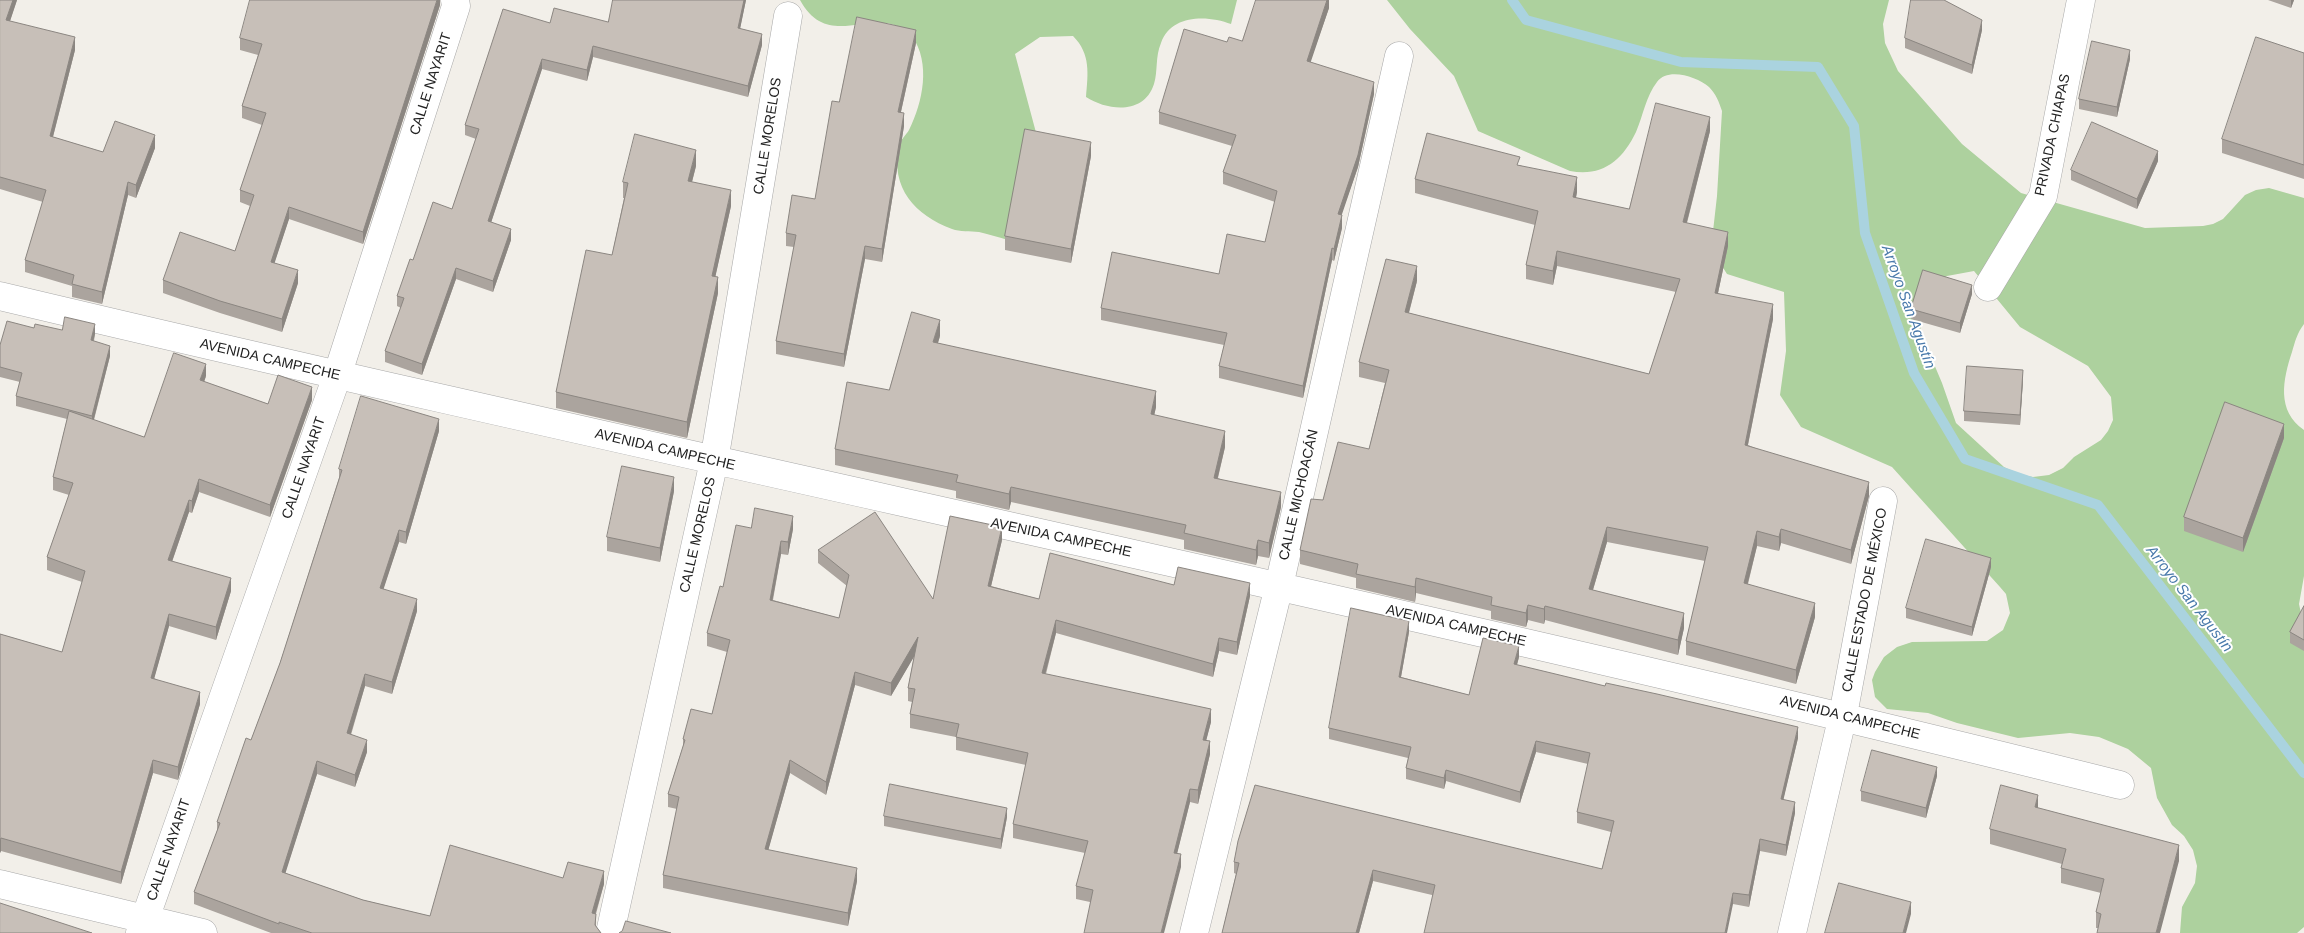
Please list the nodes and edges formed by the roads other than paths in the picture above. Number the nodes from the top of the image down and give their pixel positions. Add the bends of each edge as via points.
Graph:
1 (455, 0) edge
2 (2080, 0) edge
3 (788, 16) dead end
4 (1399, 56) dead end
5 (1988, 288) dead end
6 (0, 296) edge
7 (337, 376) junction
8 (714, 461) junction
9 (1883, 501) dead end
10 (1279, 586) junction
11 (1843, 715) junction
12 (2120, 784) dead end
13 (0, 884) edge
14 (142, 926) edge
15 (203, 933) edge
16 (610, 933) edge
17 (1194, 933) edge
18 (1792, 933) edge

1 - 7 street, CALLE NAYARIT via 456,6
2 - 5 street, PRIVADA CHIAPAS via 2043,196
3 - 8 street, CALLE MORELOS
4 - 10 street, CALLE MICHOACÁN
6 - 7 street, AVENIDA CAMPECHE
7 - 8 street, AVENIDA CAMPECHE
7 - 14 street, CALLE NAYARIT
8 - 10 street, AVENIDA CAMPECHE
8 - 16 street, CALLE MORELOS
9 - 11 street, CALLE ESTADO DE MÉXICO
10 - 11 street, AVENIDA CAMPECHE
10 - 17 street, CALLE MICHOACÁN
11 - 12 street, AVENIDA CAMPECHE
11 - 18 street, CALLE ESTADO DE MÉXICO
13 - 14 street
14 - 15 street

